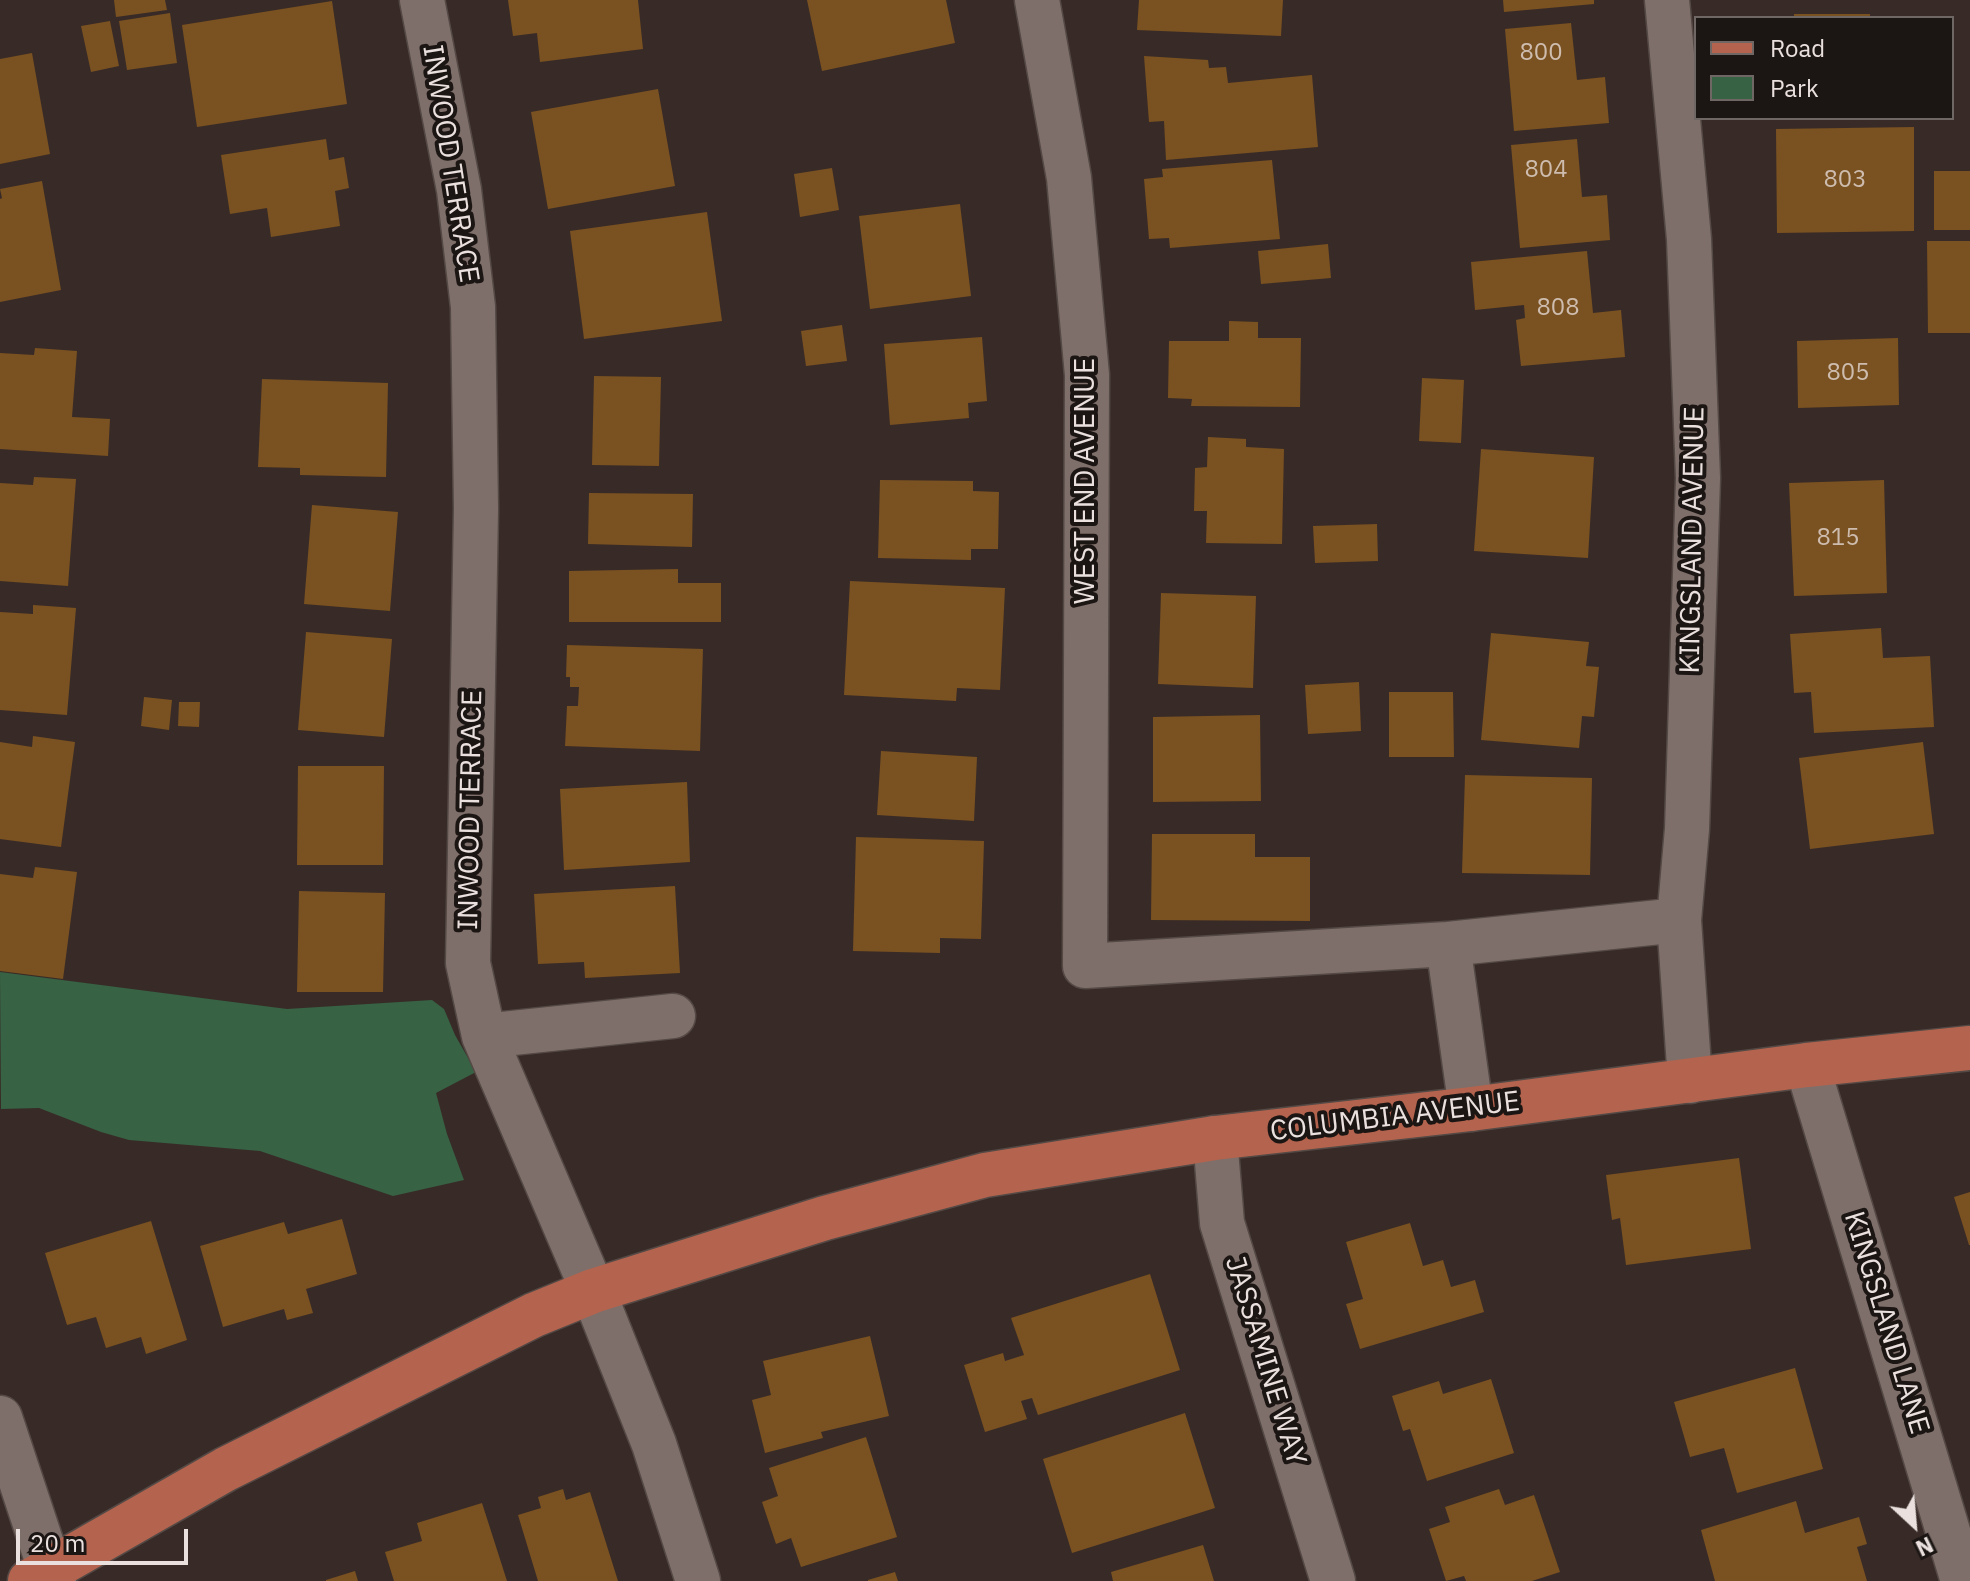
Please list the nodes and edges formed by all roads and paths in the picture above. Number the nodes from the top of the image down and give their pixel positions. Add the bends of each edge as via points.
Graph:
1 (422, 0) edge
2 (1037, 0) edge
3 (1667, 0) edge
4 (1679, 920) junction
5 (1448, 944) junction
6 (673, 1016) dead end
7 (484, 1036) junction
8 (1970, 1048) edge
9 (1807, 1065) junction
10 (1690, 1081) junction
11 (1471, 1109) junction
12 (1215, 1138) junction
13 (593, 1291) junction
14 (0, 1418) edge
15 (45, 1577) edge
16 (698, 1581) edge
17 (1333, 1581) edge
18 (1963, 1581) edge

1 - 7 street, INWOOD TERRACE via 459,190 473,307 476,509 468,963
2 - 5 street, WEST END AVENUE via 1069,178 1087,375 1085,966
3 - 4 street, KINGSLAND AVENUE via 1689,239 1698,478 1687,829
4 - 5 street
4 - 10 street, KINGSLAND AVENUE
5 - 11 street
6 - 7 street
7 - 13 street, INWOOD TERRACE
8 - 9 main road, COLUMBIA AVENUE
9 - 10 main road, COLUMBIA AVENUE
9 - 18 street, KINGSLAND LANE
10 - 11 main road, COLUMBIA AVENUE
11 - 12 main road, COLUMBIA AVENUE
12 - 13 main road, COLUMBIA AVENUE via 985,1175 825,1218
12 - 17 street, JASSAMINE WAY via 1222,1223
13 - 15 main road, COLUMBIA AVENUE via 534,1315 226,1469
13 - 16 street, INWOOD TERRACE via 654,1444
14 - 15 street

